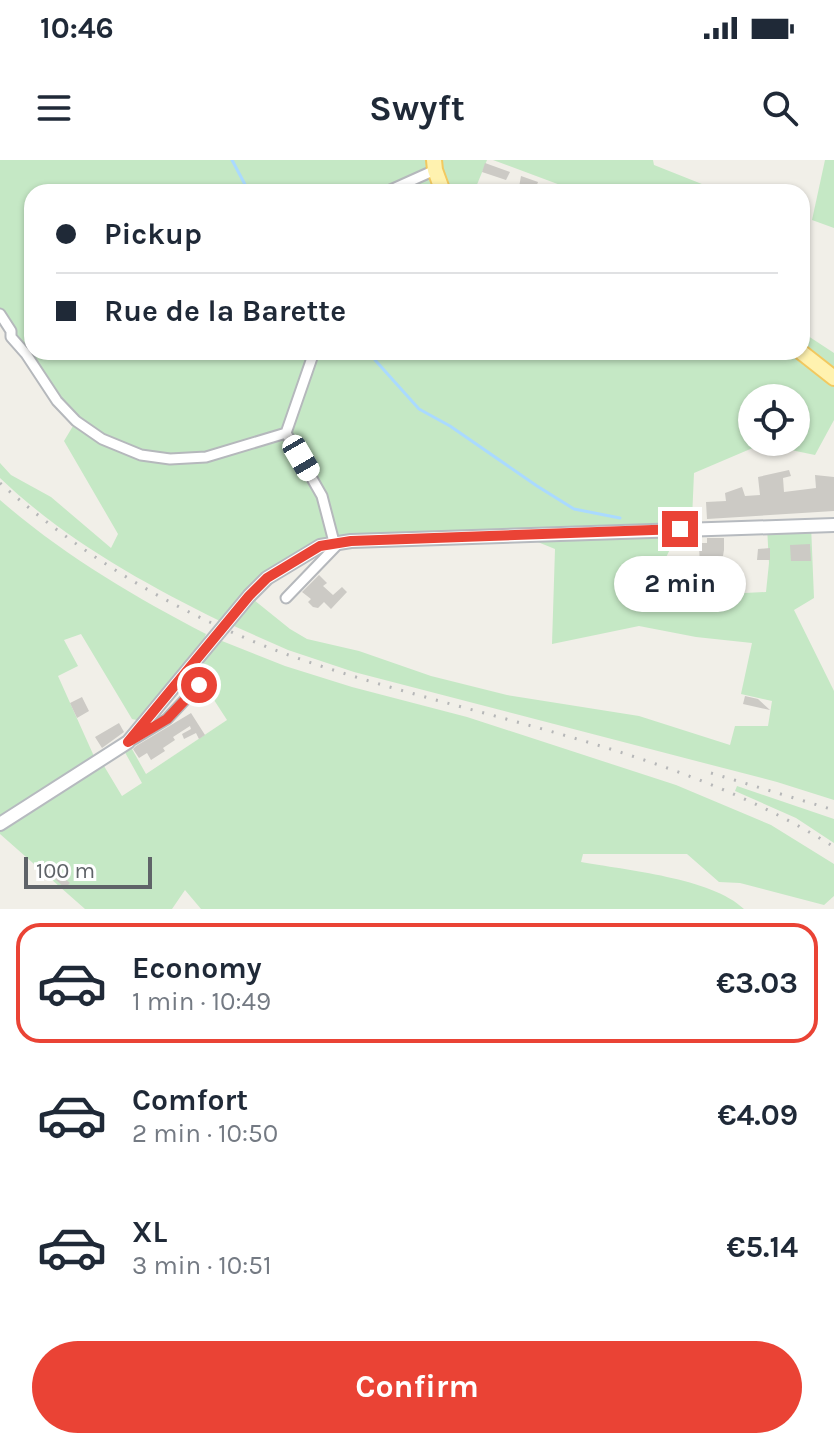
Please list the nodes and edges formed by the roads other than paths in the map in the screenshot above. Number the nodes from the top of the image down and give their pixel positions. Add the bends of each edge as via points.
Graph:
1 (435, 165) edge
2 (401, 184) edge
3 (0, 314) edge
4 (24, 346) edge
5 (810, 359) edge
6 (30, 360) edge
7 (311, 360) edge
8 (834, 378) edge
9 (286, 433) junction
10 (834, 525) edge
11 (337, 542) junction
12 (286, 598) dead end
13 (199, 685) dead end
14 (128, 742) junction
15 (0, 824) edge

1 - 2 street
3 - 4 street
5 - 8 main road
6 - 9 street via 76,421 141,455 206,457
7 - 9 street
9 - 11 street via 322,496
10 - 11 street
11 - 12 street
11 - 14 street via 285,565 255,589
13 - 14 street via 167,719
14 - 15 street

